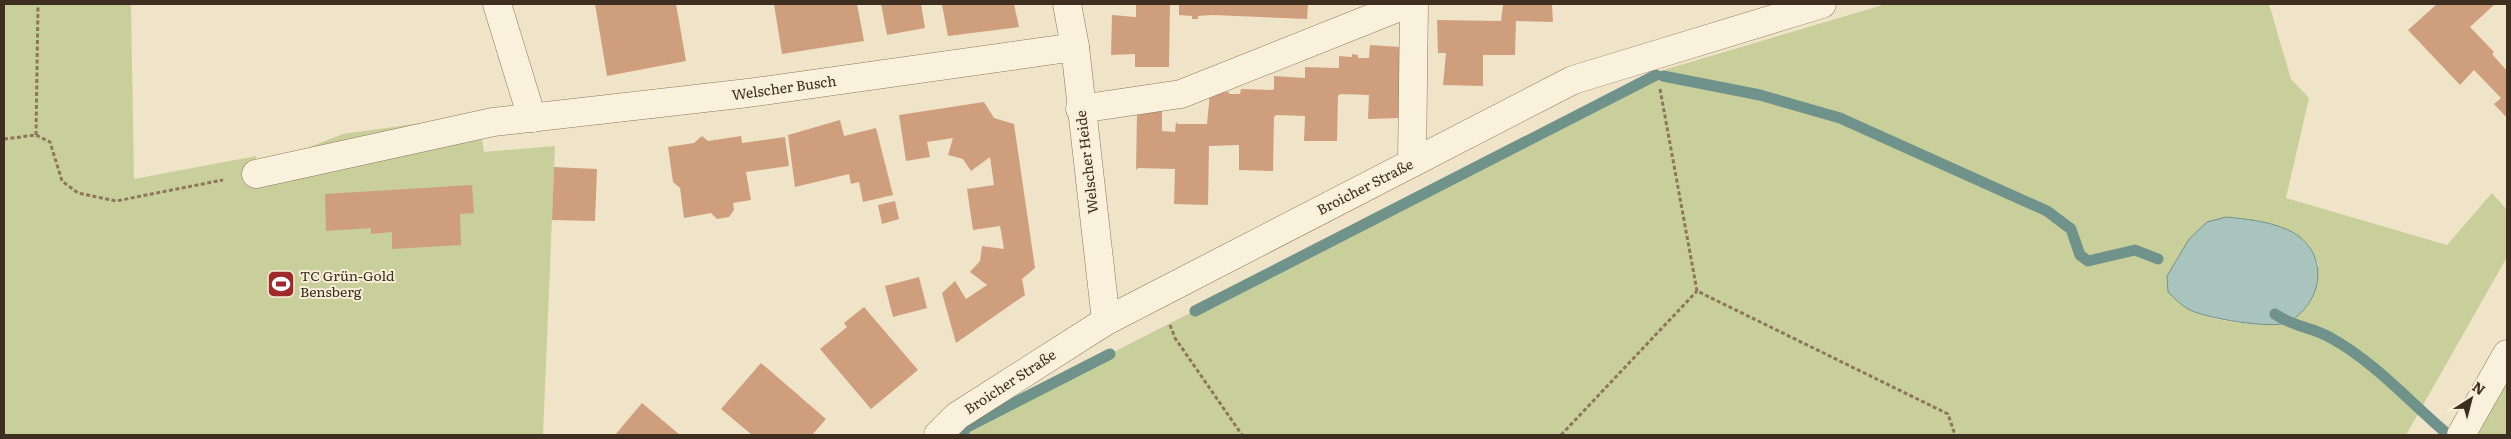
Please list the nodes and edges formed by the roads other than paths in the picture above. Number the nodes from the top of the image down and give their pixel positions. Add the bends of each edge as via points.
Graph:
1 (496, 4) edge
2 (1067, 4) edge
3 (1407, 4) edge
4 (1414, 4) edge
5 (1822, 4) edge
6 (1075, 47) junction
7 (1080, 109) junction
8 (532, 118) junction
9 (1412, 163) junction
10 (256, 174) road end
11 (1106, 321) junction
12 (2507, 354) edge
13 (938, 435) edge
14 (2461, 435) edge

1 - 8 street
2 - 6 street, Welscher Heide
3 - 7 street via 1181,94
4 - 9 street
5 - 9 street, Broicher Straße via 1574,80
6 - 7 street, Welscher Heide
6 - 8 street, Welscher Busch via 748,93
7 - 11 street, Welscher Heide
8 - 10 street, Welscher Busch via 493,122
9 - 11 street, Broicher Straße
11 - 13 street, Broicher Straße via 957,416
12 - 14 street

